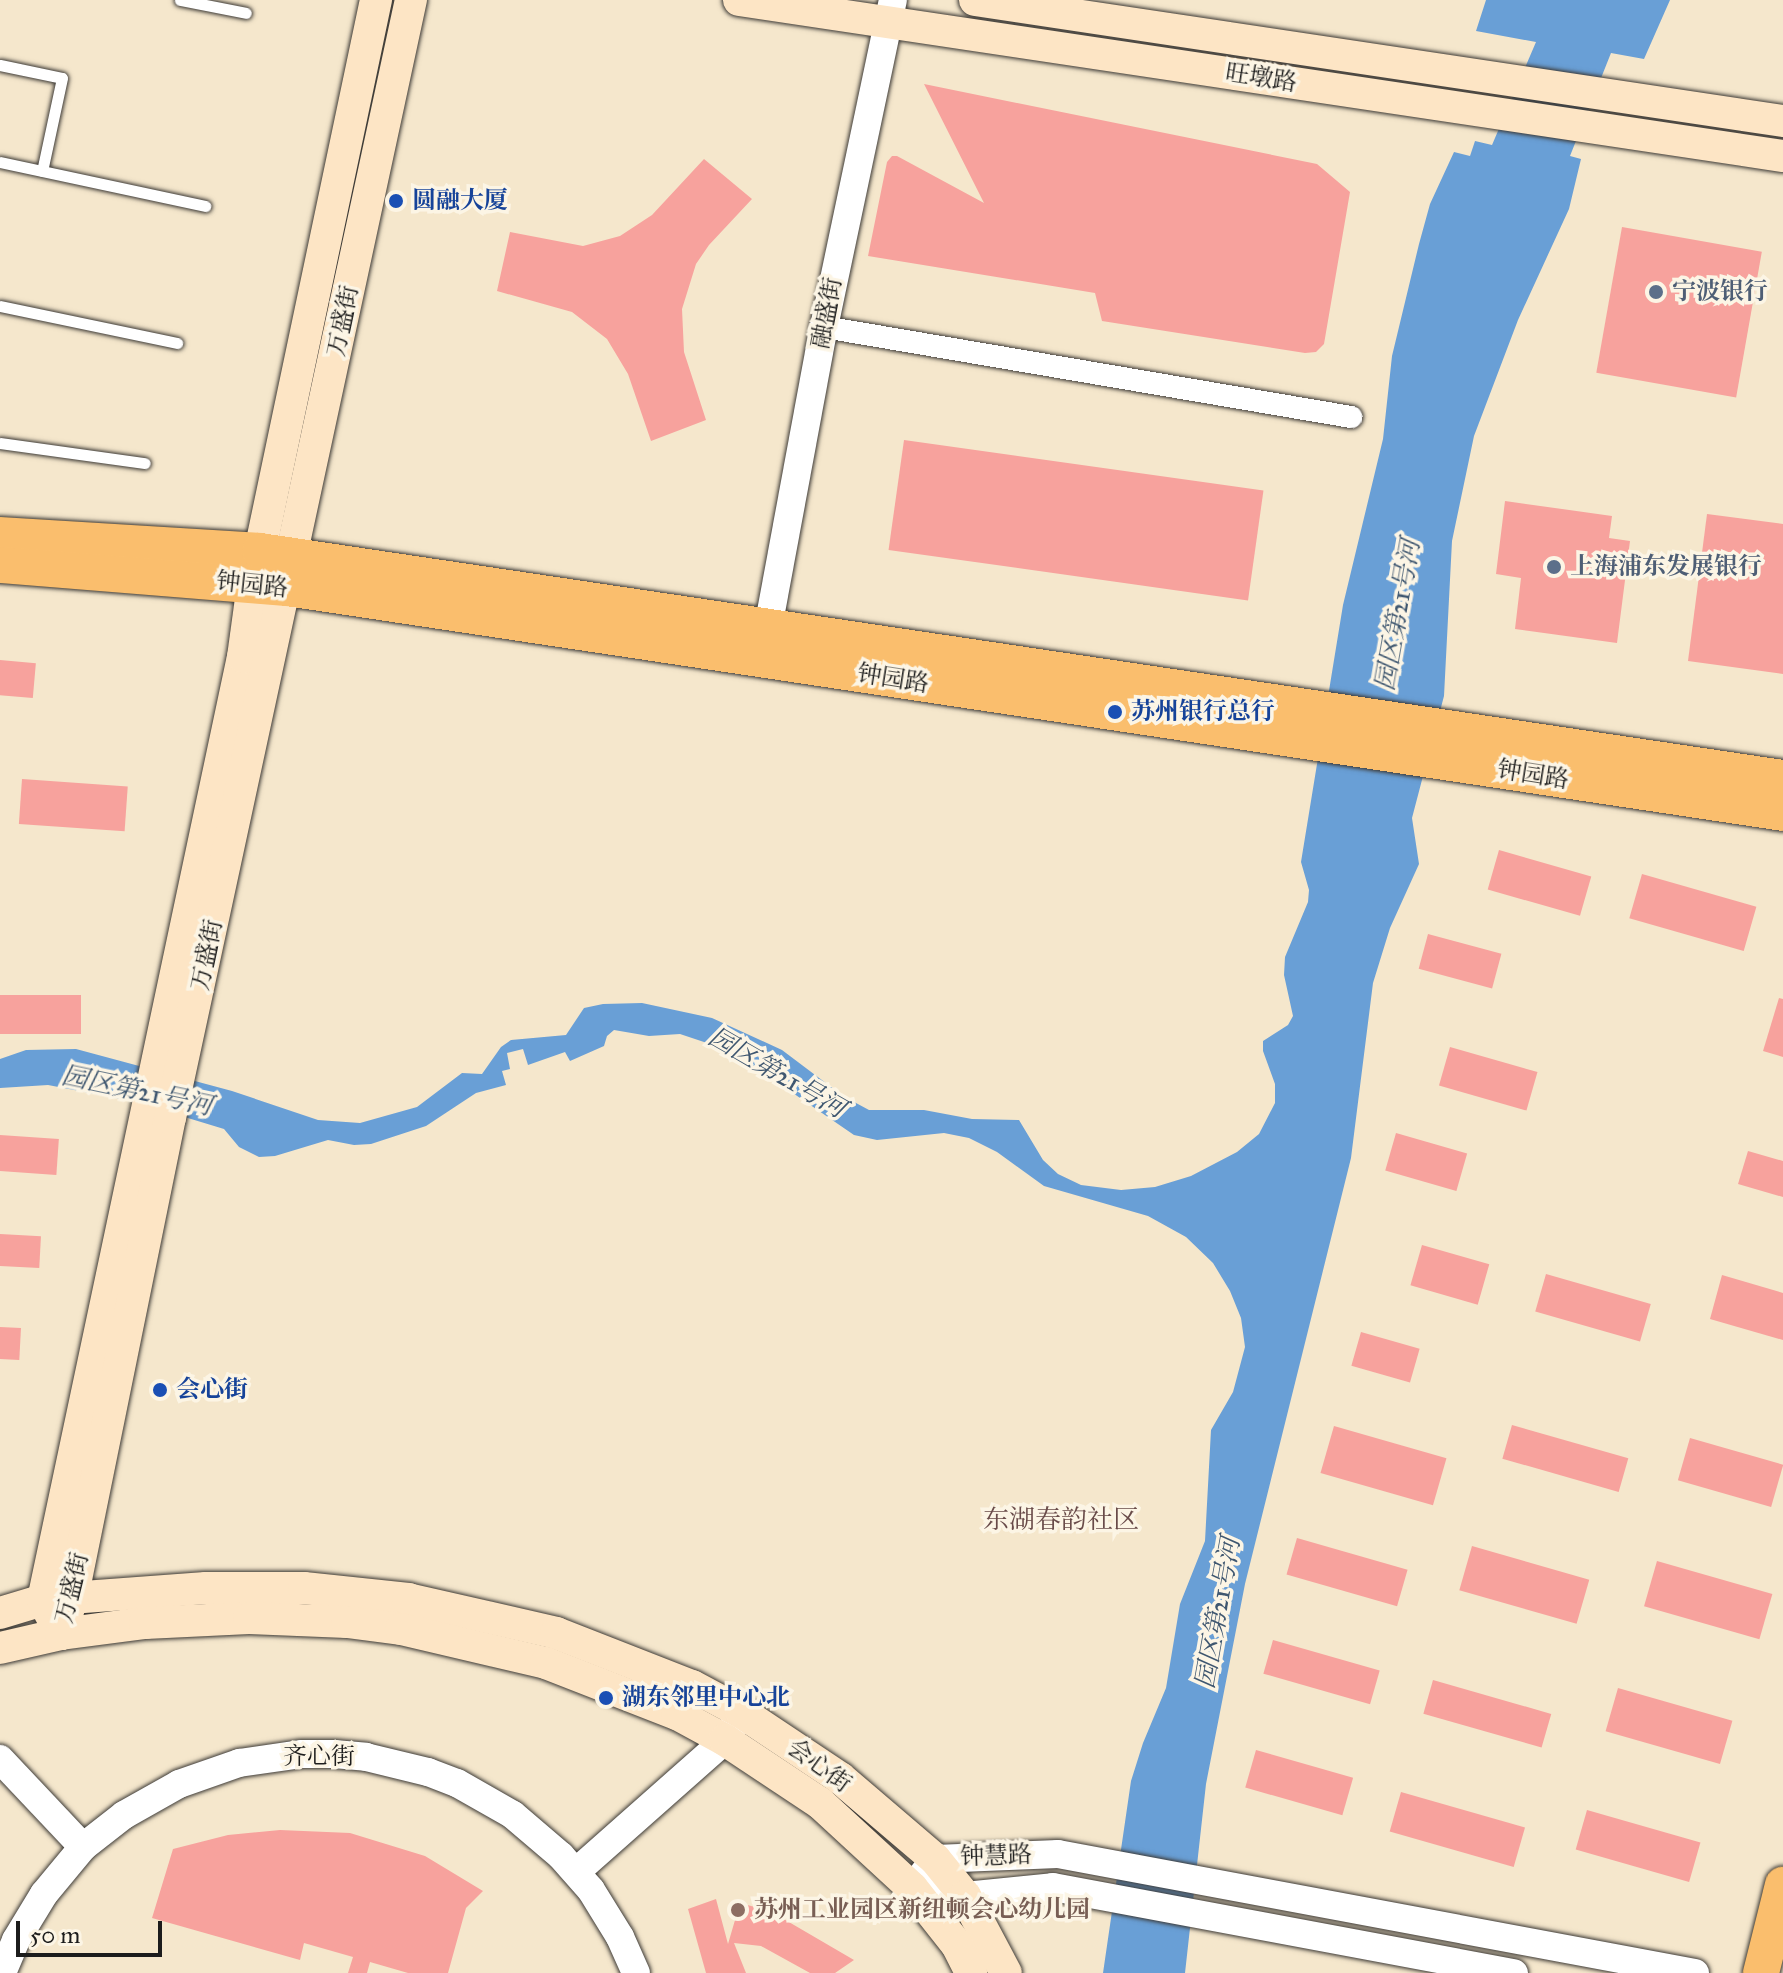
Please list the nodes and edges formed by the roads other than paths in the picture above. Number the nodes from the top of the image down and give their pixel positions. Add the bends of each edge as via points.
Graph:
1 (180, 0) edge
2 (376, 0) edge
3 (411, 0) edge
4 (739, 0) edge
5 (975, 0) edge
6 (890, 11) edge
7 (246, 13) dead end
8 (0, 65) edge
9 (1779, 134) edge
10 (0, 162) edge
11 (42, 171) junction
12 (205, 206) dead end
13 (0, 306) edge
14 (824, 327) junction
15 (177, 343) dead end
16 (1351, 417) dead end
17 (0, 443) edge
18 (145, 463) dead end
19 (0, 535) edge
20 (0, 565) edge
21 (273, 570) junction
22 (768, 628) junction
23 (1311, 725) junction
24 (1445, 745) junction
25 (1783, 778) edge
26 (1783, 813) edge
27 (58, 1600) junction
28 (0, 1613) edge
29 (61, 1634) junction
30 (0, 1648) edge
31 (741, 1712) junction
32 (725, 1740) junction
33 (0, 1759) edge
34 (83, 1847) junction
35 (935, 1859) junction
36 (577, 1871) junction
37 (1783, 1885) edge
38 (912, 1888) junction
39 (965, 1896) junction
40 (2, 1973) edge
41 (636, 1973) edge
42 (971, 1973) edge
43 (1006, 1973) edge
44 (1514, 1973) edge
45 (1695, 1973) edge
46 (1761, 1973) edge

1 - 7 lane
2 - 21 main road, 万盛街
3 - 21 main road, 万盛街
4 - 6 main road, 旺墩路
5 - 9 main road, 旺墩路 via 1604,94
6 - 9 main road, 旺墩路 via 1600,128
6 - 14 street, 融盛街
8 - 11 lane via 62,78
10 - 11 lane
11 - 12 lane
13 - 15 lane
14 - 16 street
14 - 22 street, 融盛街
17 - 18 lane
19 - 21 main road, 钟园路
20 - 21 main road, 钟园路
21 - 22 main road, 钟园路
21 - 23 main road, 钟园路
21 - 27 main road, 万盛街 via 243,657 167,1071
22 - 23 main road, 钟园路
23 - 24 main road, 钟园路
24 - 25 main road, 钟园路
24 - 26 main road, 钟园路
27 - 28 main road, 会心街
27 - 29 main road, 万盛街
27 - 31 main road, 会心街 via 251,1587 408,1599 556,1633 679,1680
29 - 30 main road, 会心街
29 - 32 main road, 会心街 via 249,1618 401,1629 546,1663 677,1714
31 - 32 street
31 - 35 main road, 会心街 via 840,1778
32 - 36 street
32 - 38 main road, 会心街 via 820,1803
33 - 34 street
34 - 36 street, 齐心街 via 151,1798 209,1772 270,1757 334,1754 397,1763 457,1783 513,1815
34 - 40 street, 齐心街 via 29,1916
35 - 38 street, 钟慧路
35 - 39 main road, 会心街
35 - 45 street, 钟慧路 via 1058,1854
36 - 41 street, 齐心街 via 620,1937
37 - 46 main road
38 - 39 street, 钟慧路
38 - 42 main road, 会心街 via 957,1945
39 - 43 main road, 会心街
39 - 44 street, 钟慧路 via 1053,1887

